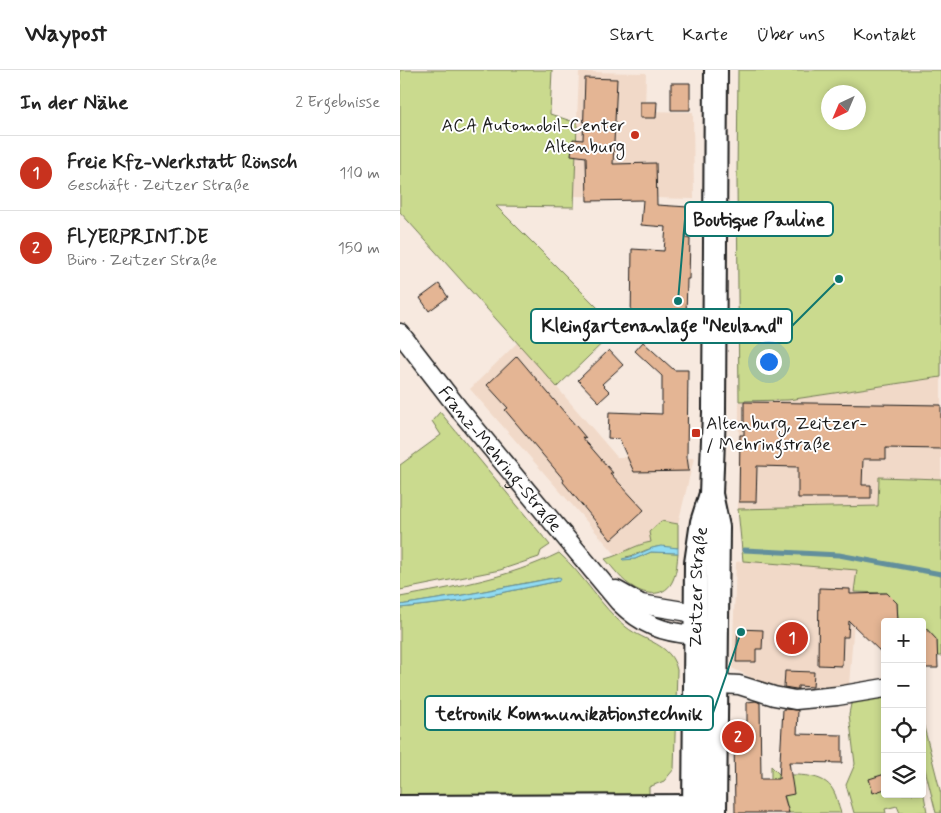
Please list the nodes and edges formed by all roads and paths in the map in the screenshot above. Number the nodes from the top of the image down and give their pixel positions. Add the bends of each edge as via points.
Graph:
1 (716, 70) edge
2 (400, 333) edge
3 (711, 494) junction
4 (603, 583) junction
5 (695, 613) junction
6 (718, 625) junction
7 (694, 635) junction
8 (694, 683) junction
9 (717, 684) junction
10 (881, 689) edge
11 (400, 807) edge
12 (705, 809) edge

1 - 3 main road, Zeitzer Straße
2 - 4 street, Franz-Mehring-Straße
3 - 5 main road, Zeitzer Straße via 698,543
3 - 6 main road, Zeitzer Straße via 718,527
4 - 5 street, Franz-Mehring-Straße via 641,604
4 - 7 street, Franz-Mehring-Straße via 633,616 666,631
5 - 6 main road, Franz-Mehring-Straße
5 - 7 main road, Zeitzer Straße
6 - 7 main road, Franz-Mehring-Straße
6 - 9 main road, Zeitzer Straße
7 - 8 main road, Zeitzer Straße
8 - 9 street
8 - 12 main road, Zeitzer Straße
9 - 10 street via 739,685 795,700
9 - 12 main road, Zeitzer Straße
11 - 12 main road

